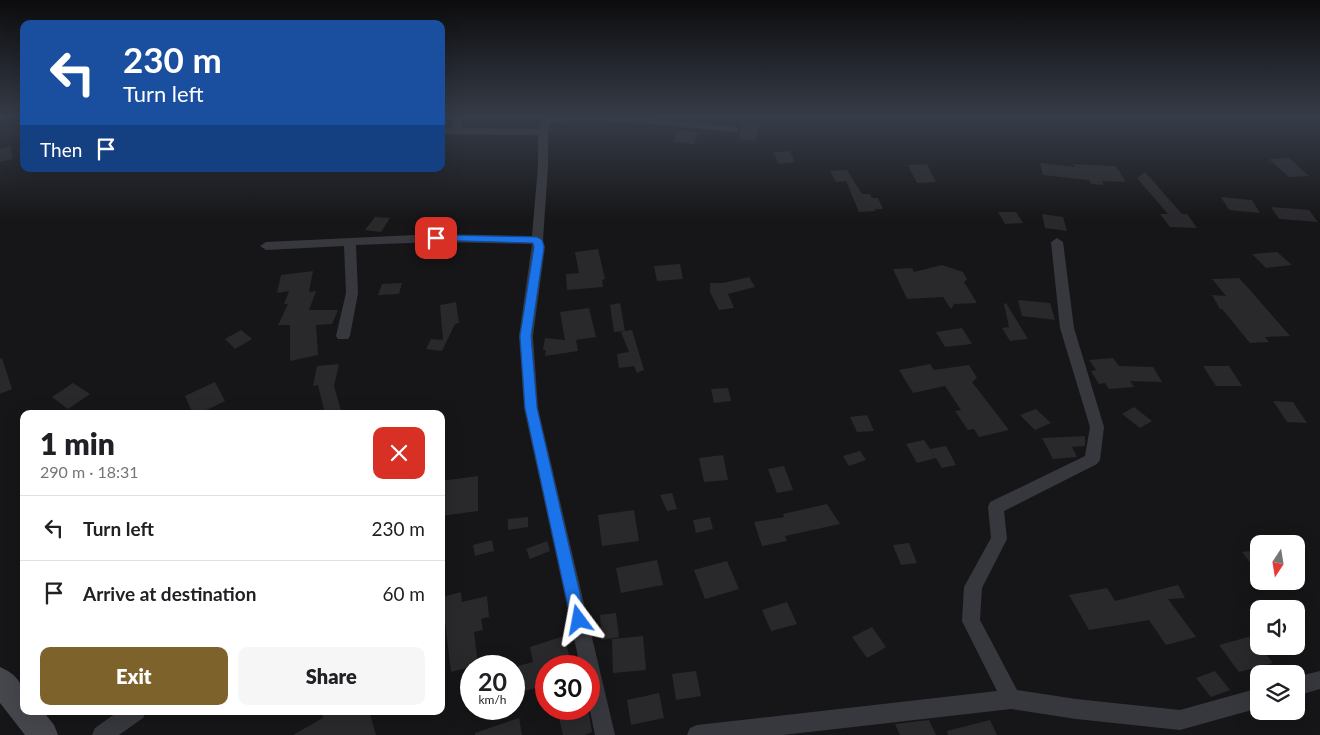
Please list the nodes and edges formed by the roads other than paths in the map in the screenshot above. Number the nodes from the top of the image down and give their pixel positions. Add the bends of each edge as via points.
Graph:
1 (544, 151) edge
2 (537, 240) junction
3 (350, 242) junction
4 (1057, 242) dead end
5 (266, 246) dead end
6 (343, 336) dead end
7 (1320, 680) edge
8 (0, 681) edge
9 (1305, 684) edge
10 (1011, 699) junction
11 (1250, 701) edge
12 (20, 706) edge
13 (27, 715) edge
14 (130, 715) edge
15 (44, 735) edge
16 (102, 735) edge
17 (605, 735) edge
18 (697, 735) edge

1 - 2 street
2 - 3 street via 436,238
2 - 17 street via 539,247 526,336 531,408
3 - 5 street
3 - 6 street via 352,293
4 - 10 street via 1067,328 1097,427 1092,460 996,507 999,540 973,587 971,621
7 - 9 street
8 - 12 street
10 - 11 street via 1180,720
10 - 18 street
13 - 15 street
14 - 16 street

